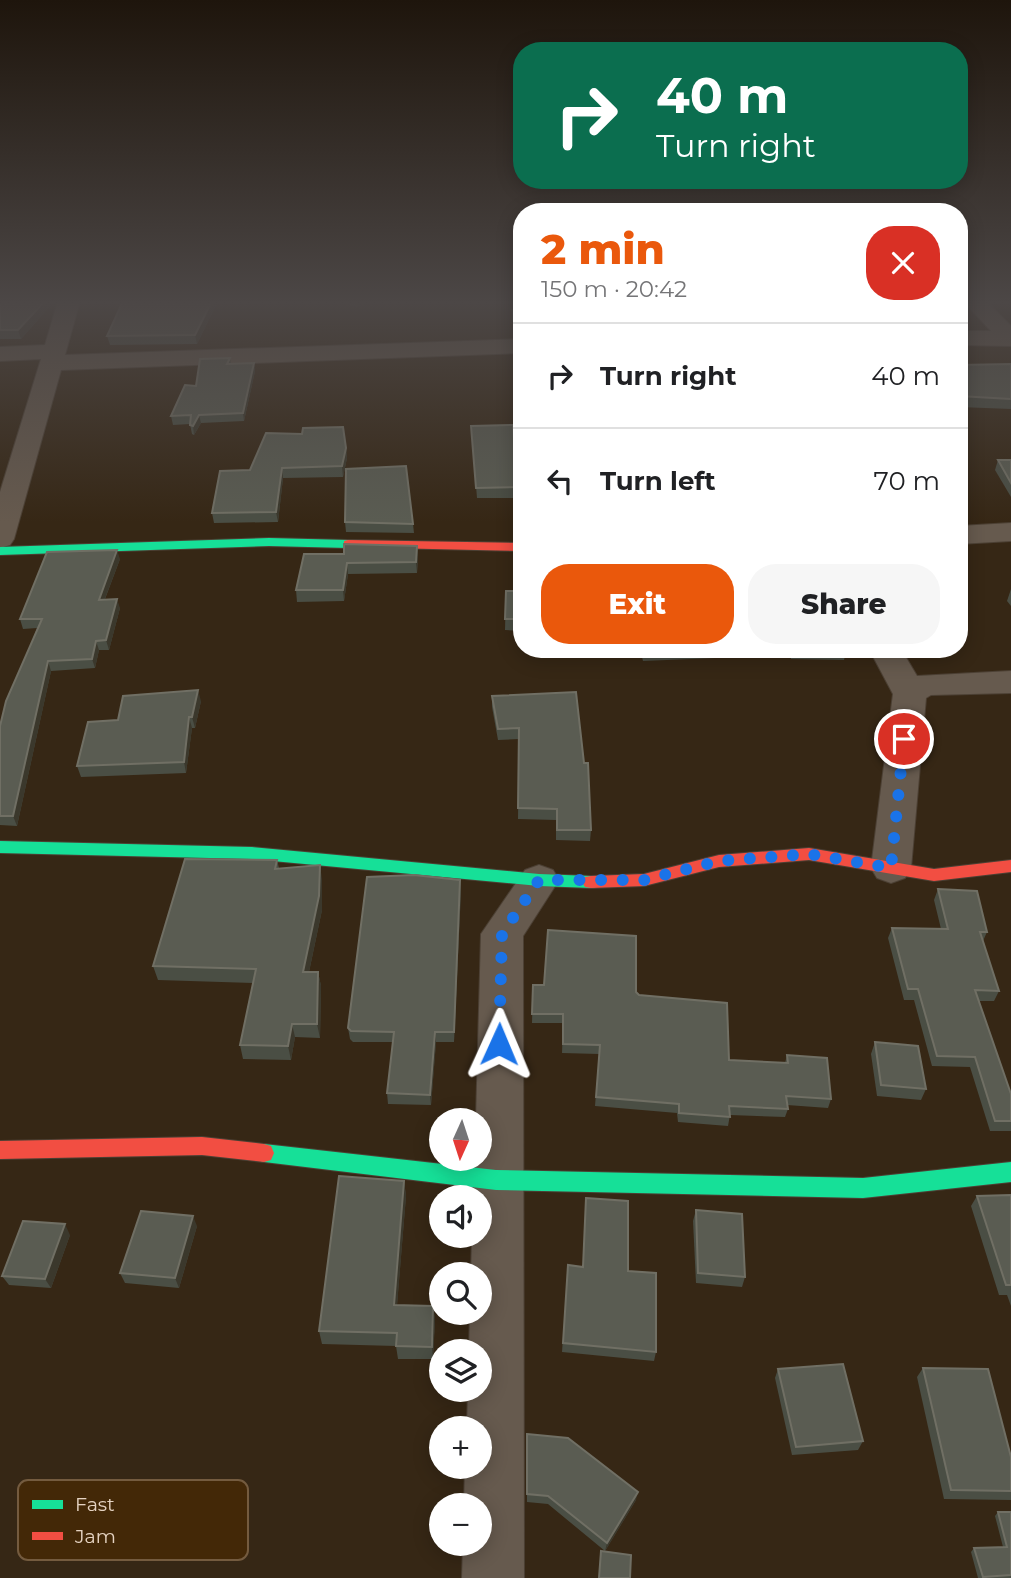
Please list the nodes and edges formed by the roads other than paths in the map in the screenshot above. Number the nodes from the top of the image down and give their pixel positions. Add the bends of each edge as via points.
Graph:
1 (47, 375) edge
2 (27, 439) junction
3 (0, 440) edge
4 (1011, 532) edge
5 (968, 534) edge
6 (0, 539) edge
7 (513, 547) edge
8 (0, 551) edge
9 (890, 658) edge
10 (1011, 682) edge
11 (910, 694) junction
12 (0, 847) edge
13 (1011, 867) edge
14 (891, 868) junction
15 (539, 880) junction
16 (0, 1150) edge
17 (1011, 1172) edge
18 (496, 1180) junction
19 (493, 1578) edge

1 - 2 street
2 - 3 street
2 - 6 street
4 - 5 street
7 - 8 street via 269,542
9 - 11 street
10 - 11 street via 923,685
11 - 14 street
12 - 15 street via 252,853
13 - 14 street via 934,875
14 - 15 street via 809,854 719,861 644,880
15 - 18 street via 502,934
16 - 18 street via 202,1146
17 - 18 street via 863,1188
18 - 19 street

